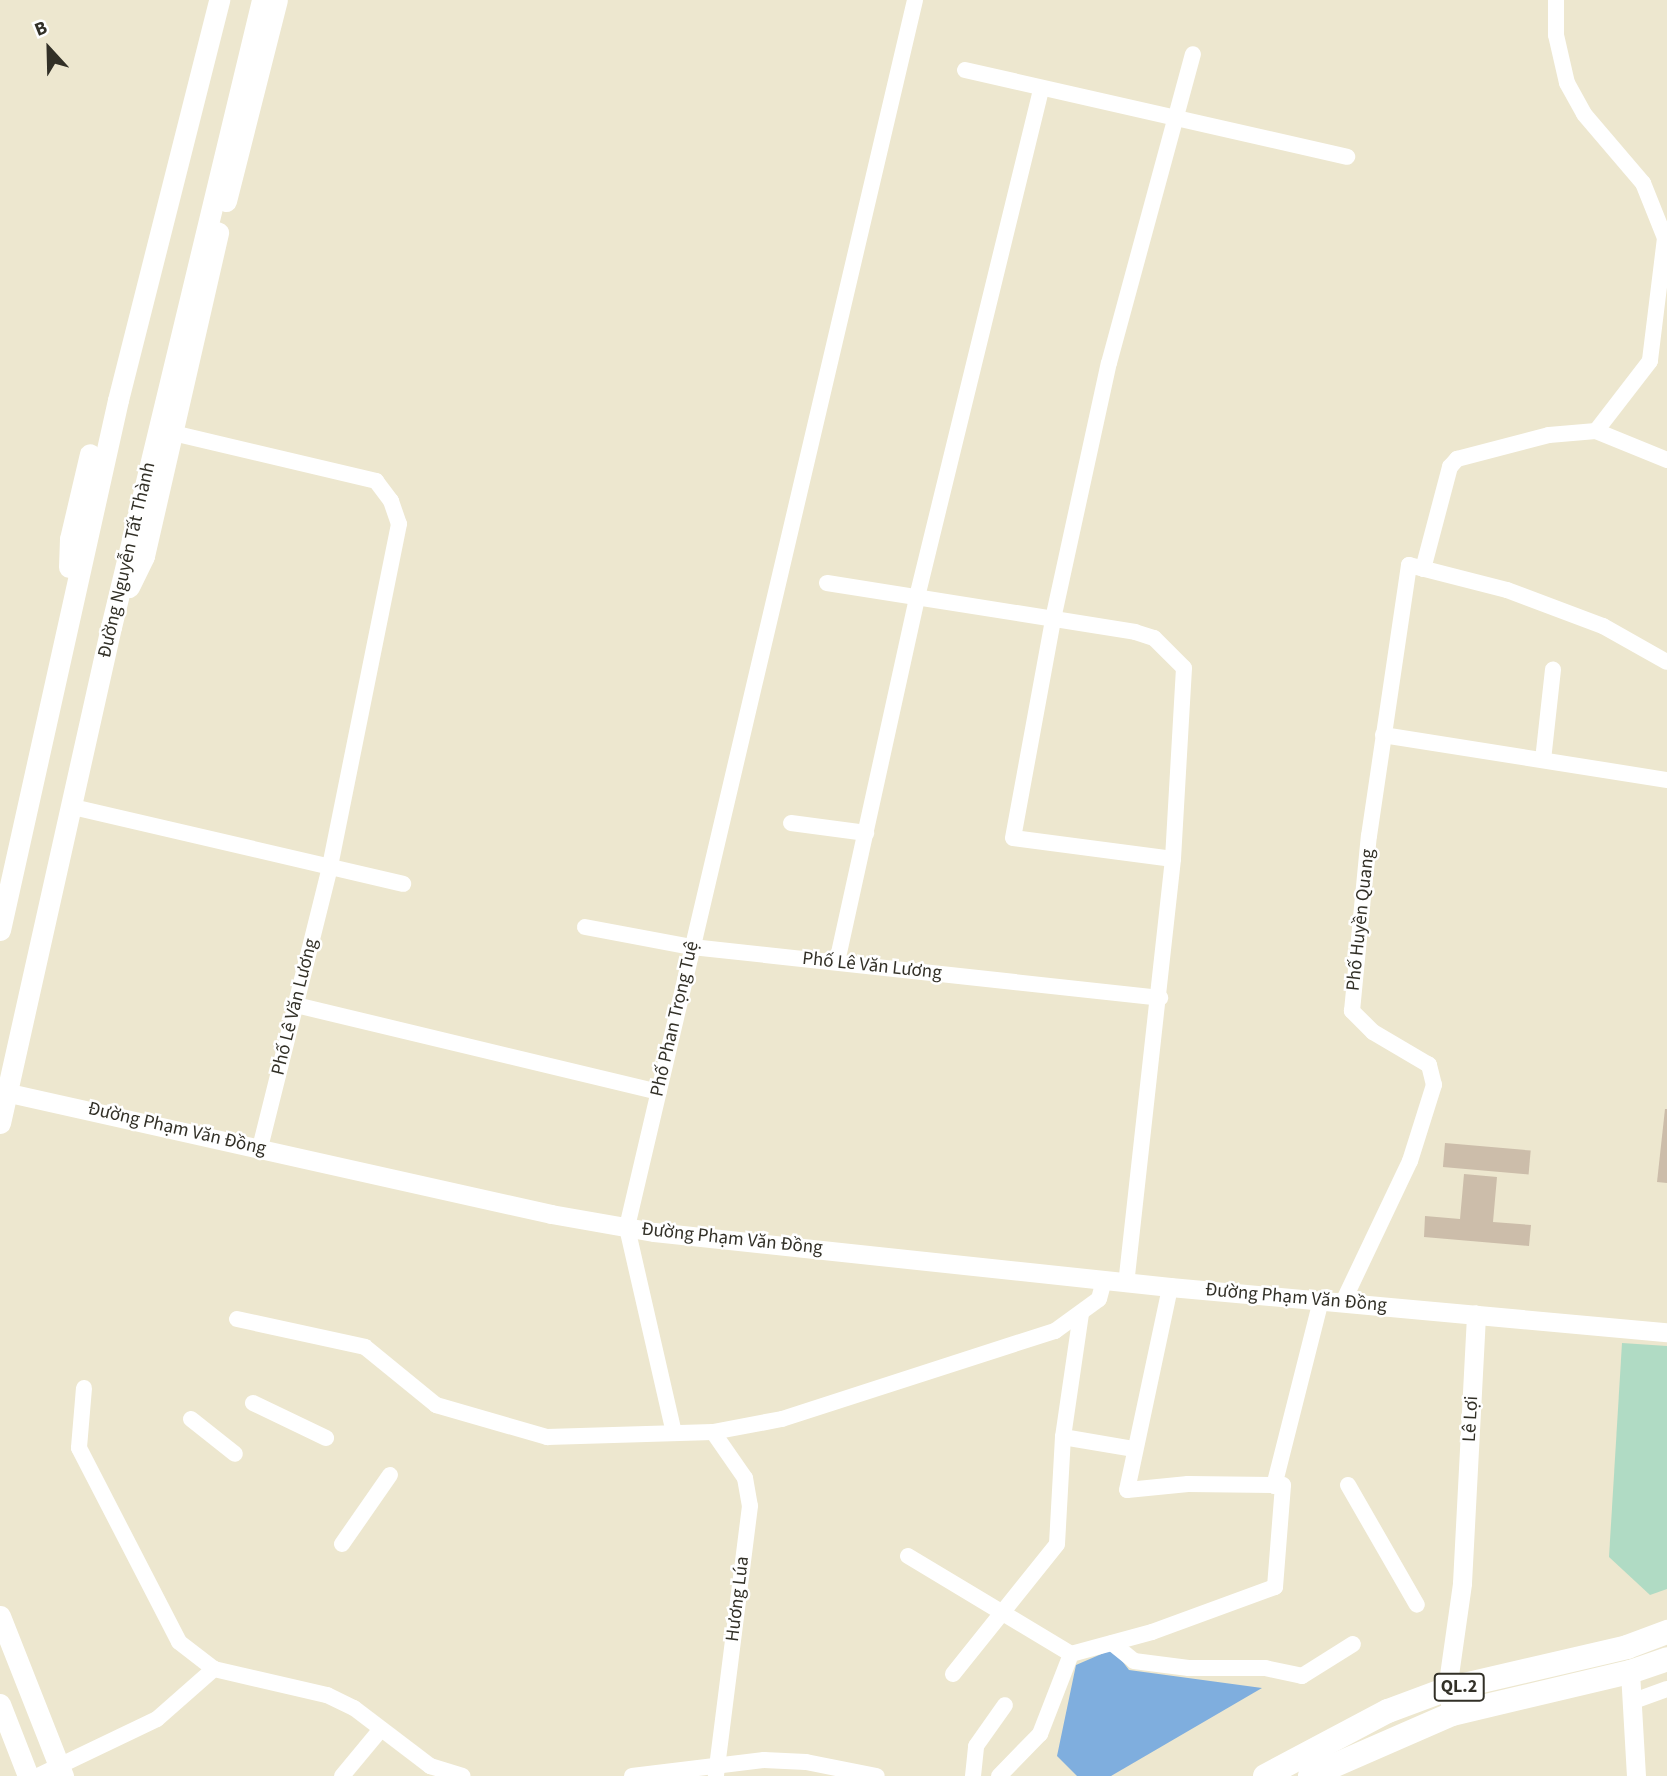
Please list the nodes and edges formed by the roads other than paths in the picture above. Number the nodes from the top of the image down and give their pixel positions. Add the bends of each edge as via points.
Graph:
1 (205, 0) edge
2 (219, 0) edge
3 (915, 0) edge
4 (1556, 0) edge
5 (271, 2) edge
6 (1193, 54) dead end
7 (965, 70) dead end
8 (1041, 90) junction
9 (1175, 121) junction
10 (1347, 157) dead end
11 (1661, 343) edge
12 (1596, 431) junction
13 (173, 433) junction
14 (1667, 460) edge
15 (1416, 567) junction
16 (827, 583) dead end
17 (917, 597) junction
18 (67, 618) junction
19 (1053, 619) junction
20 (111, 627) junction
21 (1667, 662) edge
22 (1553, 670) dead end
23 (1383, 735) junction
24 (1543, 760) junction
25 (1667, 780) edge
26 (73, 807) junction
27 (792, 823) dead end
28 (866, 833) junction
29 (1173, 859) junction
30 (330, 867) junction
31 (6, 868) edge
32 (403, 884) dead end
33 (585, 927) dead end
34 (0, 930) edge
35 (692, 947) junction
36 (837, 962) junction
37 (1160, 998) junction
38 (296, 1005) junction
39 (4, 1091) edge
40 (659, 1092) junction
41 (0, 1123) edge
42 (260, 1147) junction
43 (626, 1227) junction
44 (1104, 1280) junction
45 (1126, 1282) junction
46 (1170, 1287) junction
47 (1321, 1300) junction
48 (1342, 1302) junction
49 (1081, 1312) junction
50 (1476, 1314) junction
51 (237, 1319) dead end
52 (1667, 1332) edge
53 (84, 1388) dead end
54 (254, 1403) dead end
55 (191, 1419) dead end
56 (713, 1432) junction
57 (674, 1433) junction
58 (1063, 1437) junction
59 (326, 1438) dead end
60 (1133, 1449) junction
61 (235, 1454) dead end
62 (390, 1475) dead end
63 (1348, 1485) dead end
64 (1274, 1486) junction
65 (342, 1544) dead end
66 (908, 1556) dead end
67 (1417, 1605) dead end
68 (1003, 1613) junction
69 (0, 1616) edge
70 (1667, 1632) edge
71 (1112, 1643) junction
72 (1353, 1644) dead end
73 (1071, 1654) junction
74 (1667, 1659) edge
75 (214, 1670) junction
76 (1630, 1672) junction
77 (953, 1674) dead end
78 (1447, 1689) junction
79 (1667, 1689) edge
80 (1632, 1702) junction
81 (0, 1704) edge
82 (1005, 1705) dead end
83 (1452, 1714) junction
84 (380, 1728) junction
85 (716, 1771) edge
86 (61, 1772) edge
87 (28, 1776) edge
88 (38, 1776) edge
89 (342, 1776) edge
90 (462, 1776) edge
91 (632, 1776) edge
92 (877, 1776) edge
93 (973, 1776) edge
94 (999, 1776) edge
95 (1265, 1776) edge
96 (1310, 1776) edge
97 (1636, 1776) edge

1 - 18 main road via 71,533
2 - 18 main road
3 - 35 street, Phố Phan Trọng Tuệ
4 - 11 street via 1556,40 1567,83 1584,114 1643,183 1665,238
5 - 13 main road
5 - 20 main road, Đường Nguyễn Tất Thành
6 - 9 street
7 - 8 street
8 - 9 street
8 - 17 street
9 - 10 street
9 - 19 street via 1109,363
11 - 12 street
12 - 14 street
12 - 15 street, Phố Huyền Quang via 1549,435 1457,459 1450,467
13 - 20 main road via 144,556
13 - 30 street, Phố Lê Văn Lương via 376,481 391,501 399,524
15 - 21 street via 1507,590 1603,626
15 - 23 street, Phố Huyền Quang
16 - 17 street
17 - 19 street
17 - 28 street
18 - 31 main road
19 - 29 street via 1154,638 1181,662
19 - 29 street via 1013,838
20 - 26 main road, Đường Nguyễn Tất Thành
22 - 24 street
23 - 24 street
23 - 48 street, Phố Huyền Quang via 1352,1011 1374,1032 1429,1065 1434,1085 1410,1161
24 - 25 street
26 - 30 street
26 - 39 main road, Đường Nguyễn Tất Thành
27 - 28 street
28 - 36 street
29 - 37 street
30 - 32 street
30 - 38 street, Phố Lê Văn Lương
31 - 34 main road
33 - 35 street, Phố Lê Văn Lương
35 - 36 street, Phố Lê Văn Lương
35 - 40 street, Phố Phan Trọng Tuệ
36 - 37 street, Phố Lê Văn Lương
37 - 45 street
38 - 40 street
38 - 42 street, Phố Lê Văn Lương
39 - 41 main road, Đường Nguyễn Tất Thành
39 - 42 street, Đường Phạm Văn Đồng
40 - 43 street, Phố Phan Trọng Tuệ
42 - 43 street, Đường Phạm Văn Đồng
43 - 44 street, Đường Phạm Văn Đồng
43 - 57 street
44 - 45 street, Đường Phạm Văn Đồng
44 - 49 street via 1099,1300
45 - 46 street, Đường Phạm Văn Đồng
46 - 47 street, Đường Phạm Văn Đồng
46 - 60 street
47 - 48 street, Đường Phạm Văn Đồng
47 - 64 street
48 - 50 street, Đường Phạm Văn Đồng
49 - 56 street via 1055,1331 844,1400 782,1419
49 - 58 street
50 - 52 street
50 - 78 street, Lê Lợi via 1462,1583
51 - 57 street via 365,1347 436,1405 547,1437
53 - 75 street via 79,1448 179,1642
54 - 59 street
55 - 61 street
56 - 57 street
56 - 85 street, Hương Lúa via 745,1478 750,1506
58 - 60 street
58 - 68 street via 1057,1544
60 - 64 street via 1127,1490 1188,1484
62 - 65 street
63 - 67 street
64 - 71 street via 1283,1485 1275,1587
66 - 68 street
68 - 73 street
68 - 77 street
69 - 86 main road
70 - 78 main road, QL.2 via 1627,1647
71 - 72 street via 1134,1661 1189,1668 1265,1668 1301,1676
71 - 73 street
73 - 94 street via 1040,1734
74 - 76 main road, QL.2
75 - 84 street via 327,1695
75 - 86 street via 157,1719
76 - 80 street
76 - 83 main road, QL.2
78 - 83 street, Lê Lợi
78 - 95 main road, QL.2 via 1388,1711
79 - 80 street
80 - 97 street
81 - 87 main road
82 - 93 street via 976,1746
83 - 96 main road, QL.2
84 - 89 street
84 - 90 street via 430,1766
85 - 91 street
85 - 92 street via 806,1762
86 - 88 street

